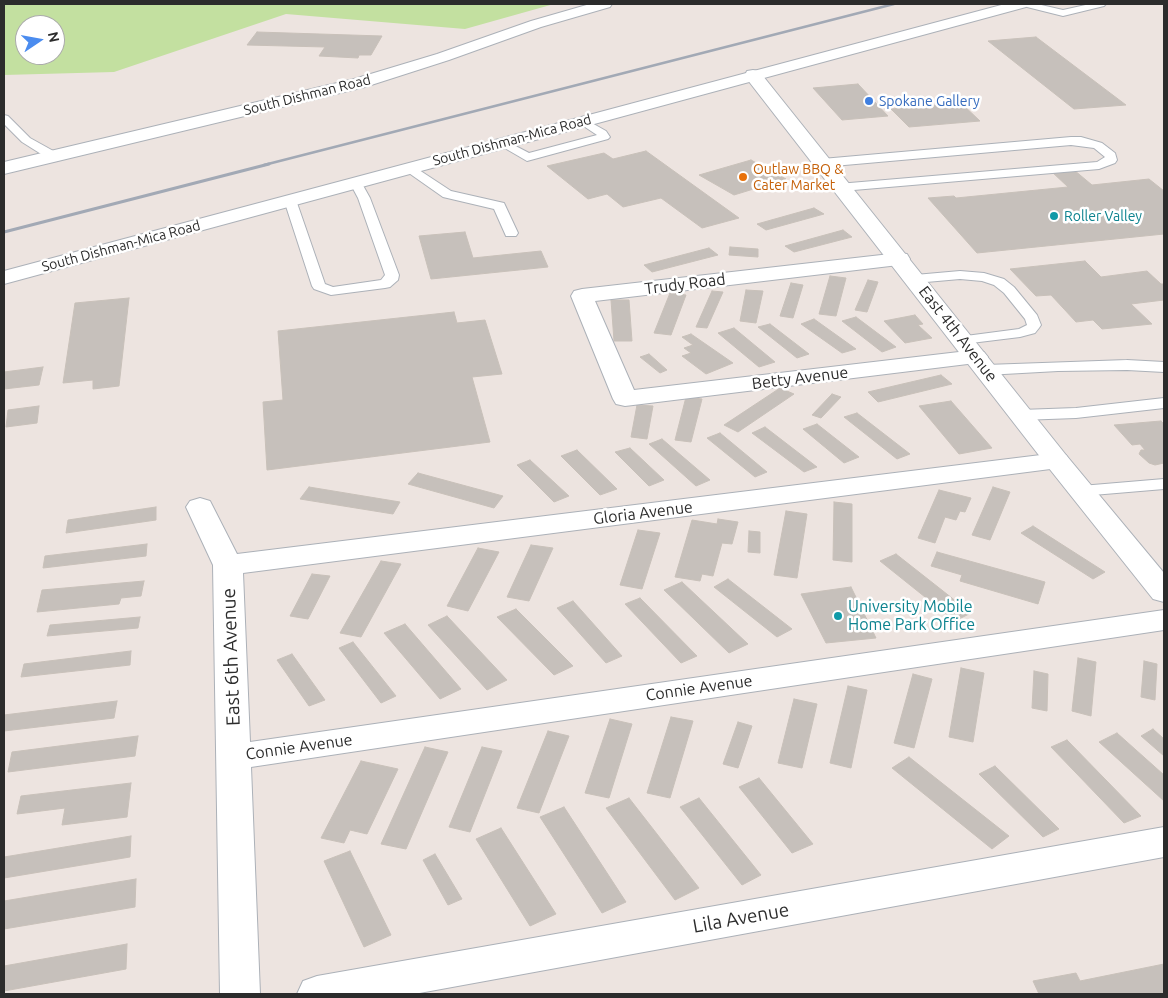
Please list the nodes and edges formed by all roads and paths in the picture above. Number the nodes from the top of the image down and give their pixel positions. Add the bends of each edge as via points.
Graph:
1 (605, 4) edge
2 (1021, 4) edge
3 (1026, 4) edge
4 (1101, 4) edge
5 (753, 75) junction
6 (4, 118) edge
7 (583, 121) junction
8 (502, 143) junction
9 (54, 156) junction
10 (822, 163) junction
11 (4, 168) edge
12 (410, 168) junction
13 (356, 183) junction
14 (842, 187) junction
15 (290, 200) junction
16 (511, 233) dead end
17 (899, 259) junction
18 (4, 278) edge
19 (915, 279) junction
20 (975, 356) junction
21 (1164, 367) edge
22 (625, 399) joint
23 (1164, 403) edge
24 (1021, 416) junction
25 (1057, 461) junction
26 (1164, 484) edge
27 (1081, 491) junction
28 (200, 507) dead end
29 (228, 565) junction
30 (1164, 592) edge
31 (1164, 620) edge
32 (234, 757) junction
33 (1164, 842) edge
34 (240, 994) edge
35 (317, 994) edge

1 - 9 street, South Dishman Road via 359,83
2 - 5 street, South Dishman-Mica Road
3 - 4 lane via 1062,13
5 - 7 street, South Dishman-Mica Road
5 - 10 street, East 4th Avenue
6 - 9 lane via 26,140
7 - 8 street, South Dishman-Mica Road
7 - 8 lane via 604,137 533,156 522,155
8 - 12 street, South Dishman-Mica Road
9 - 11 street, South Dishman Road
10 - 14 street, East 4th Avenue
10 - 14 lane via 1070,141 1098,145 1112,160 1099,165
12 - 13 street, South Dishman-Mica Road
12 - 16 lane via 447,194 499,206
13 - 15 street, South Dishman-Mica Road
13 - 15 lane via 392,275 385,284 331,291 319,286
14 - 17 street, East 4th Avenue
15 - 18 street, South Dishman-Mica Road
17 - 19 street, East 4th Avenue
17 - 22 street, Trudy Road via 582,296
19 - 20 street, East 4th Avenue
19 - 20 lane via 960,275 984,277 1009,290 1032,318 1034,325 1030,330
20 - 21 lane via 1068,366
20 - 22 street, Betty Avenue
20 - 24 street, East 4th Avenue
23 - 24 lane
24 - 25 street, East 4th Avenue
25 - 27 street, East 4th Avenue
25 - 29 street, Gloria Avenue
26 - 27 lane
27 - 30 street, East 4th Avenue
28 - 29 street, East 6th Avenue
29 - 32 street, East 6th Avenue
31 - 32 street, Connie Avenue
32 - 34 street, East 6th Avenue
33 - 35 street, Lila Avenue

